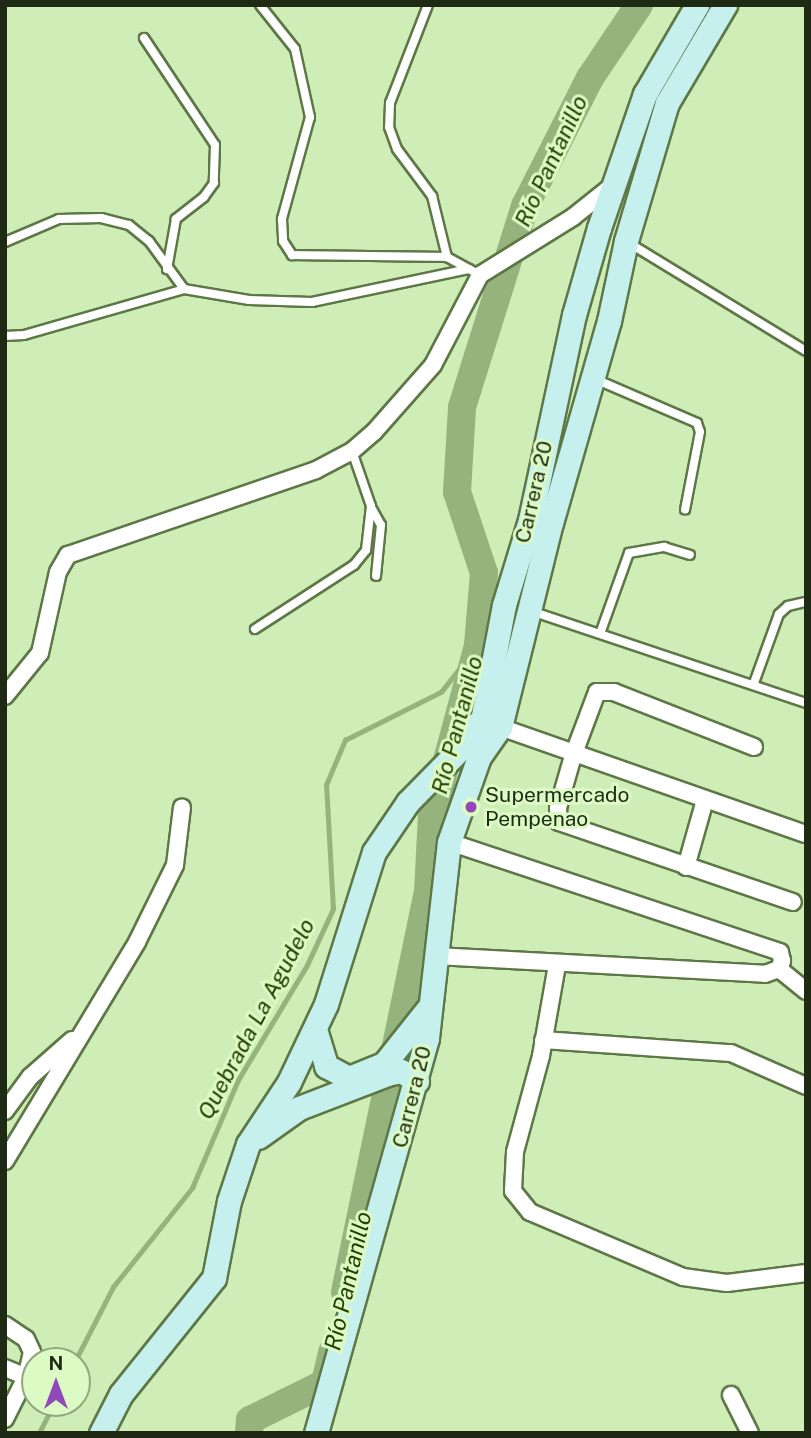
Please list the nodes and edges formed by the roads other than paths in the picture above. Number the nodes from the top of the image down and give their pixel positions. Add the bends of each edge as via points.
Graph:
1 (261, 5) edge
2 (428, 5) edge
3 (697, 5) edge
4 (724, 5) edge
5 (144, 38) dead end
6 (614, 185) junction
7 (626, 240) junction
8 (5, 242) edge
9 (447, 257) junction
10 (167, 269) junction
11 (480, 271) junction
12 (184, 289) junction
13 (5, 336) edge
14 (806, 351) edge
15 (592, 378) junction
16 (352, 451) junction
17 (371, 506) junction
18 (685, 510) dead end
19 (690, 555) dead end
20 (376, 576) dead end
21 (806, 602) edge
22 (528, 611) junction
23 (255, 629) dead end
24 (601, 631) junction
25 (754, 683) junction
26 (5, 696) edge
27 (806, 704) edge
28 (489, 725) junction
29 (754, 747) dead end
30 (470, 753) junction
31 (573, 756) junction
32 (705, 800) junction
33 (182, 807) dead end
34 (806, 834) edge
35 (449, 842) junction
36 (686, 867) junction
37 (793, 902) dead end
38 (436, 956) junction
39 (557, 965) junction
40 (779, 969) junction
41 (806, 992) edge
42 (431, 1004) junction
43 (315, 1029) junction
44 (84, 1030) junction
45 (543, 1040) junction
46 (393, 1060) junction
47 (417, 1081) junction
48 (806, 1086) edge
49 (5, 1111) edge
50 (248, 1144) junction
51 (5, 1161) edge
52 (806, 1273) edge
53 (5, 1325) edge
54 (30, 1347) edge
55 (21, 1387) edge
56 (731, 1395) dead end
57 (5, 1419) edge
58 (101, 1433) edge
59 (316, 1433) edge
60 (750, 1433) edge

1 - 9 lane via 295,49 310,117 282,219 283,241 292,254
2 - 9 lane via 390,103 389,127 397,149 432,196
3 - 6 main road, Carrera 20 via 645,94
4 - 7 main road, Carrera 20 via 667,103
5 - 10 lane via 215,145 214,183 176,219
6 - 11 street via 573,217
6 - 28 main road, Carrera 20 via 574,314 530,520 504,605
7 - 14 lane
7 - 15 main road, Carrera 20
8 - 10 lane via 59,219 101,218 129,225
9 - 11 lane
10 - 12 lane
11 - 12 lane via 312,302 249,300
11 - 16 street via 433,365
12 - 13 lane via 24,335
15 - 18 lane via 697,422 700,432
15 - 22 main road, Carrera 20
16 - 17 lane
16 - 26 street via 316,470 68,555 54,586 40,653
17 - 20 lane via 382,525
17 - 23 lane via 370,535 354,565
19 - 24 lane via 664,547 629,553
21 - 25 lane via 788,606 779,614
22 - 24 lane
22 - 28 main road, Carrera 20
24 - 25 lane
25 - 27 lane
28 - 30 main road, Carrera 20
28 - 31 street
29 - 31 street via 614,692 597,692
30 - 35 main road, Carrera 20
30 - 43 main road via 432,773 374,852
31 - 32 street
31 - 36 street via 558,808 559,822
32 - 34 street
32 - 36 street
33 - 44 street via 175,865 137,942
35 - 38 main road, Carrera 20
35 - 40 street via 780,952
36 - 37 street
38 - 39 street
38 - 42 main road, Carrera 20
39 - 40 street via 765,974
39 - 45 street
40 - 41 street
42 - 46 main road
42 - 47 main road, Carrera 20
43 - 46 main road via 326,1066 335,1074 349,1078 367,1074
43 - 50 main road via 289,1082
44 - 49 street via 30,1077
44 - 51 street
45 - 48 street via 731,1053
45 - 52 street via 515,1152 513,1191 530,1212 683,1277 727,1283
46 - 47 main road
46 - 50 main road via 299,1108
47 - 59 main road, Carrera 20
50 - 58 main road via 229,1201 214,1278 121,1394
53 - 54 street via 26,1339
55 - 57 street
56 - 60 street

